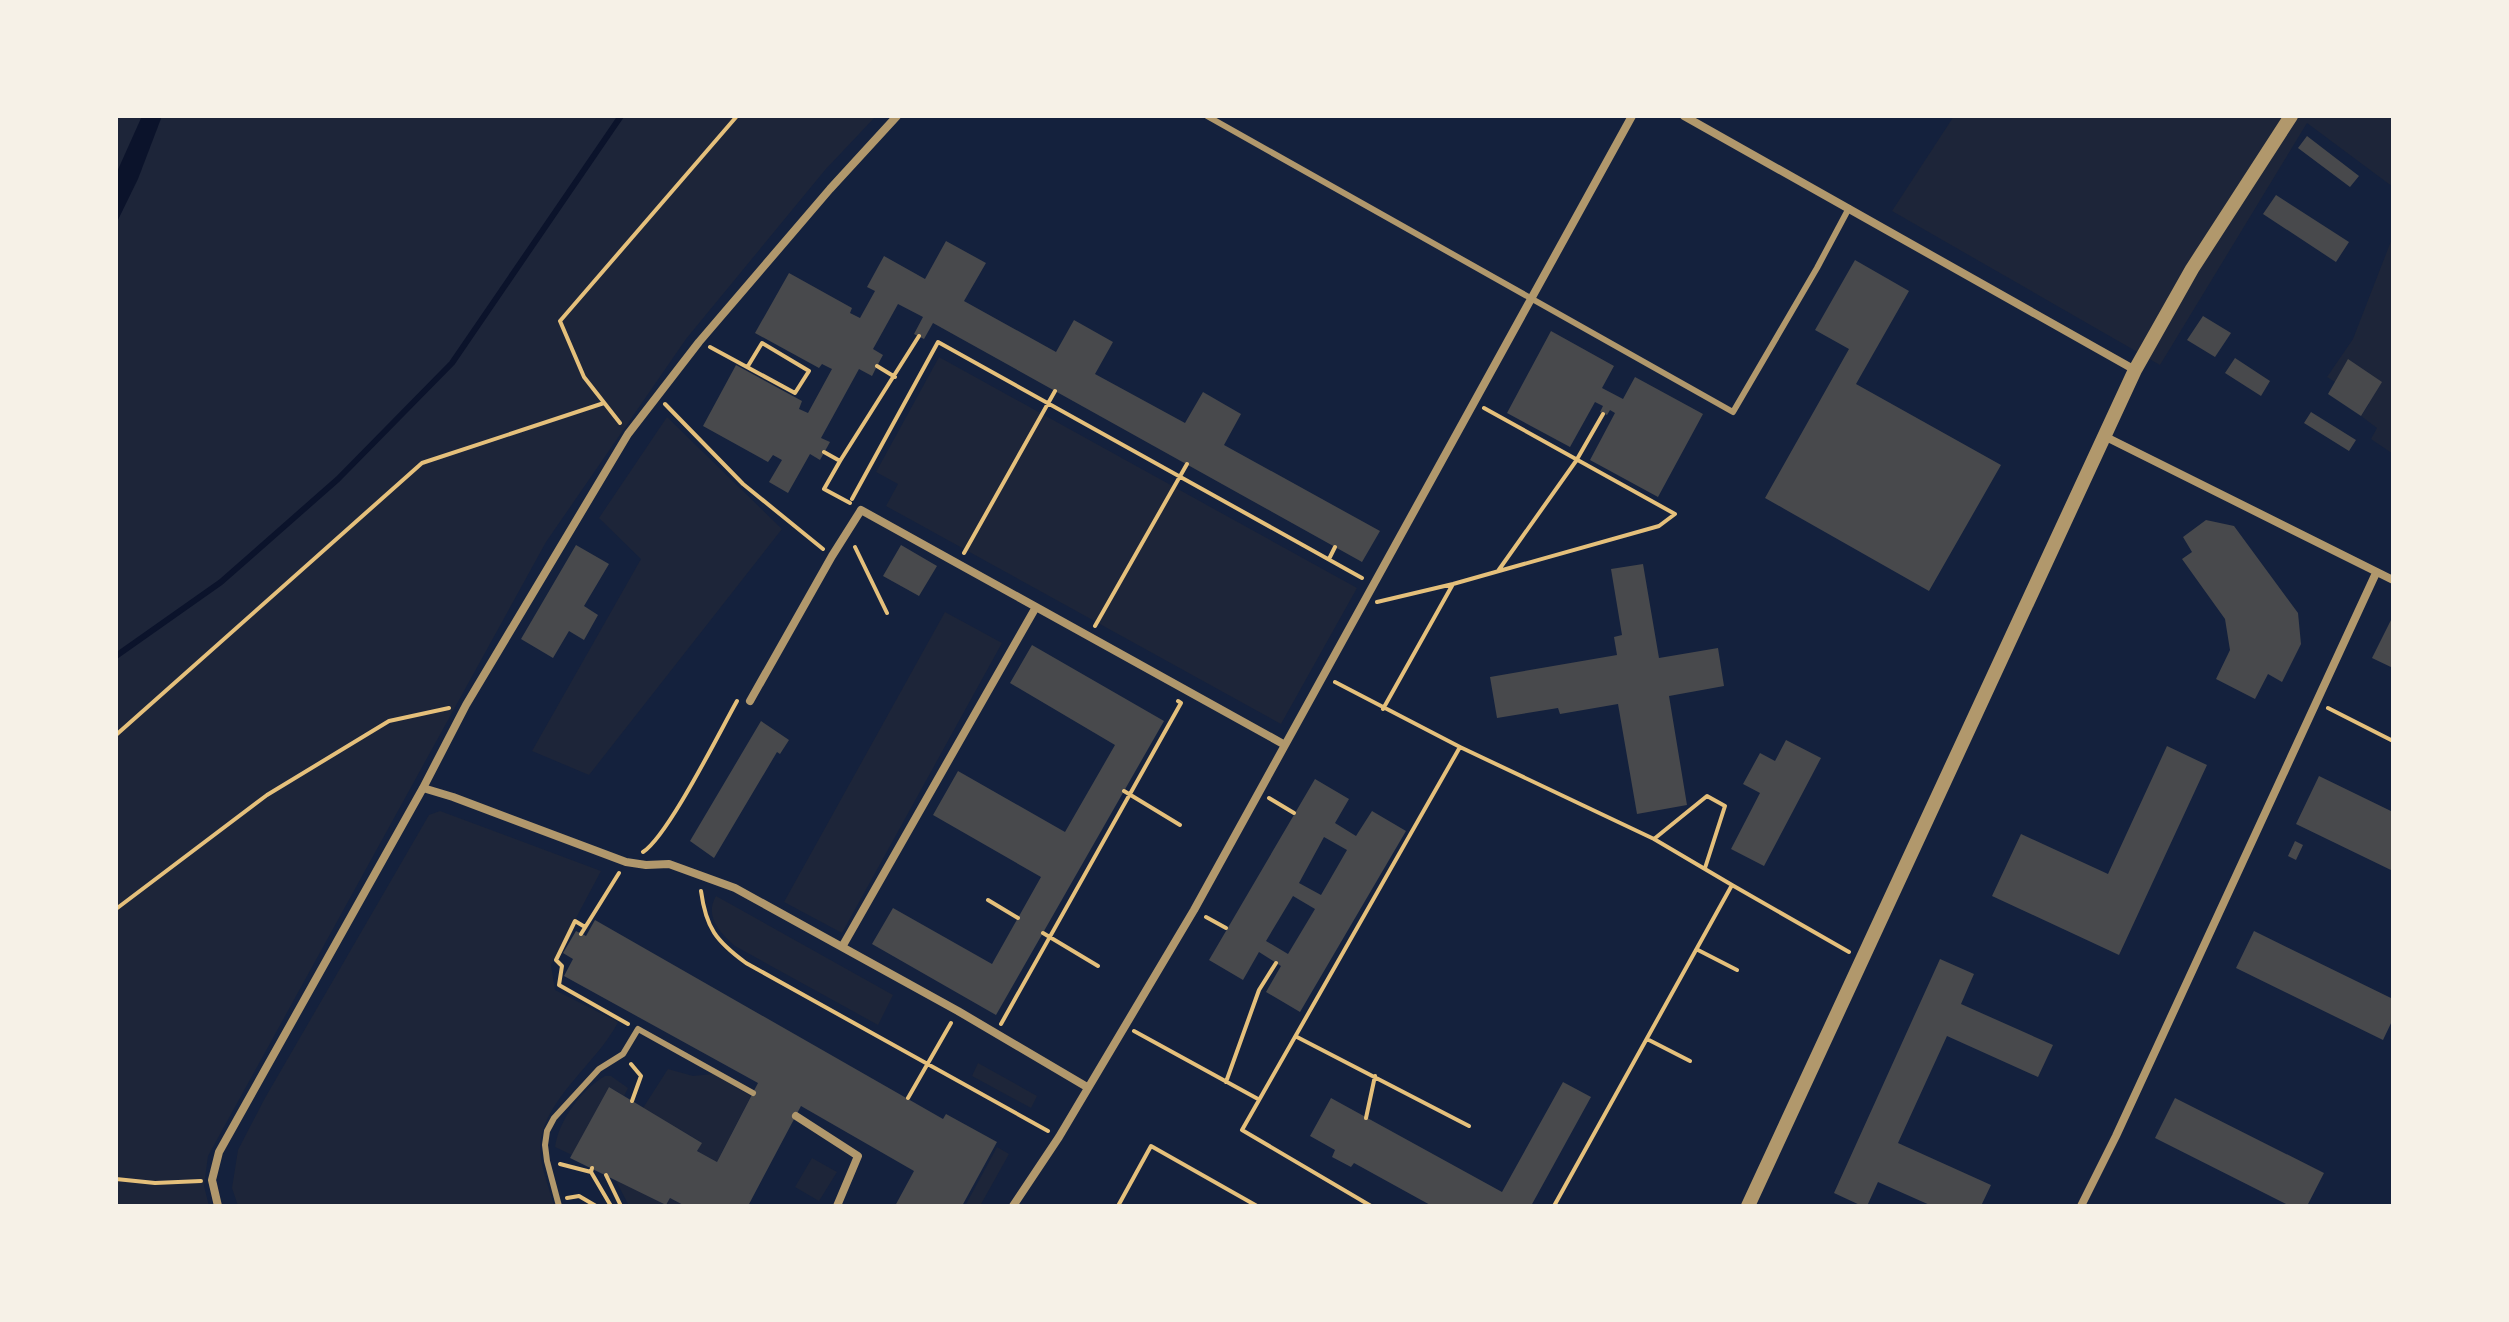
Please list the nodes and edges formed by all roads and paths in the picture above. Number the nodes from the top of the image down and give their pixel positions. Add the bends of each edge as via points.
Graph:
1 (737, 116) edge
2 (897, 116) edge
3 (1207, 116) edge
4 (1632, 116) edge
5 (1684, 116) edge
6 (2291, 116) edge
7 (1849, 208) junction
8 (1533, 298) junction
9 (919, 336) dead end
10 (699, 342) junction
11 (748, 366) junction
12 (877, 366) dead end
13 (2135, 370) junction
14 (895, 377) junction
15 (1055, 391) dead end
16 (657, 398) junction
17 (1475, 402) junction
18 (604, 403) junction
19 (1047, 403) junction
20 (1603, 414) dead end
21 (628, 434) junction
22 (2104, 436) junction
23 (824, 452) dead end
24 (840, 461) junction
25 (1576, 461) junction
26 (1187, 464) dead end
27 (1180, 477) junction
28 (847, 530) junction
29 (1335, 547) dead end
30 (832, 556) junction
31 (1329, 560) junction
32 (958, 566) junction
33 (1498, 571) junction
34 (2376, 573) junction
35 (2393, 580) edge
36 (1453, 584) junction
37 (1375, 585) junction
38 (1367, 597) junction
39 (1036, 607) junction
40 (887, 613) dead end
41 (1089, 637) junction
42 (1323, 676) junction
43 (1167, 695) dead end
44 (750, 701) dead end
45 (2315, 702) junction
46 (466, 705) junction
47 (1383, 709) junction
48 (116, 735) edge
49 (2393, 741) edge
50 (1285, 745) junction
51 (1460, 747) junction
52 (423, 788) junction
53 (1259, 792) junction
54 (1127, 793) junction
55 (1294, 813) dead end
56 (1180, 825) dead end
57 (1654, 839) junction
58 (626, 862) junction
59 (1705, 869) junction
60 (698, 873) junction
61 (1732, 885) junction
62 (988, 900) dead end
63 (116, 909) edge
64 (1194, 910) junction
65 (1018, 918) dead end
66 (585, 927) junction
67 (1226, 928) dead end
68 (1043, 933) dead end
69 (581, 934) dead end
70 (1051, 938) junction
71 (842, 947) junction
72 (1698, 950) junction
73 (1862, 960) junction
74 (1276, 963) dead end
75 (1098, 966) dead end
76 (1737, 970) dead end
77 (958, 1011) junction
78 (1125, 1026) junction
79 (638, 1029) junction
80 (995, 1033) junction
81 (1297, 1037) junction
82 (1647, 1039) junction
83 (623, 1054) junction
84 (1690, 1061) dead end
85 (928, 1063) junction
86 (1375, 1076) junction
87 (1226, 1082) junction
88 (1087, 1087) junction
89 (753, 1093) dead end
90 (908, 1098) dead end
91 (1258, 1099) junction
92 (632, 1101) dead end
93 (796, 1116) dead end
94 (1366, 1118) dead end
95 (1469, 1126) dead end
96 (1059, 1137) junction
97 (547, 1161) junction
98 (606, 1175) dead end
99 (116, 1179) edge
100 (212, 1180) junction
101 (558, 1203) edge
102 (1364, 1204) edge
103 (218, 1206) edge
104 (596, 1206) edge
105 (611, 1206) edge
106 (621, 1206) edge
107 (837, 1206) edge
108 (1013, 1206) edge
109 (1118, 1206) edge
110 (1257, 1206) edge
111 (1371, 1206) edge
112 (1554, 1206) edge
113 (1748, 1206) edge
114 (2081, 1206) edge

1 - 18 path via 560,321 584,377
2 - 10 street
3 - 8 lane
4 - 8 street
5 - 7 street
6 - 13 street via 2192,269
7 - 8 lane via 1733,412
7 - 13 street
8 - 17 street
9 - 14 path
10 - 11 path
10 - 16 street
11 - 11 path via 762,343 809,371 795,393
12 - 14 path
13 - 22 street
14 - 24 path
15 - 19 path
16 - 21 street
16 - 30 path via 743,484
17 - 25 path
17 - 37 street
18 - 21 path
18 - 48 path via 422,463
19 - 24 path via 938,342 850,503 824,489
19 - 27 path
19 - 32 path
20 - 25 path
21 - 46 street
22 - 34 street
22 - 73 street
23 - 24 path
25 - 33 path
25 - 33 path via 1675,514 1659,526
26 - 27 path
27 - 31 path
27 - 41 path
28 - 30 street
28 - 32 street via 861,510
28 - 40 path
29 - 31 path
30 - 44 street
31 - 37 path
32 - 39 street
33 - 36 path
34 - 35 street
34 - 45 street
36 - 38 path via 1379,603
36 - 47 path
37 - 38 street
38 - 42 street
39 - 41 street
39 - 71 street
41 - 50 street
42 - 47 path
42 - 50 street
43 - 54 path via 1181,703
45 - 49 path
45 - 114 street
46 - 52 street
46 - 63 path via 389,721 267,795
47 - 51 path
50 - 53 street
51 - 57 path
51 - 81 path
52 - 58 street
52 - 100 street via 219,1152
53 - 55 path
53 - 64 street
54 - 56 path
54 - 70 path
57 - 59 path
57 - 59 path via 1707,796 1725,806
58 - 60 street via 669,864
58 - 66 path
59 - 61 path
60 - 71 street via 748,894
60 - 85 path via 710,929 723,946
61 - 72 path
61 - 73 path
62 - 65 path
64 - 67 path
64 - 78 street
66 - 69 path
66 - 79 path via 575,921 556,960 562,966 559,985
68 - 70 path
70 - 75 path
70 - 80 path
71 - 77 street
72 - 76 path
72 - 82 path
73 - 113 street
74 - 87 path via 1259,990
77 - 80 street
77 - 85 path
78 - 87 path
78 - 88 street
79 - 83 lane
79 - 89 lane
80 - 88 street
81 - 86 path
81 - 91 path
82 - 84 path
82 - 112 path
83 - 92 path via 641,1076
83 - 97 lane via 599,1069 554,1118 547,1131
85 - 90 path
85 - 96 path
86 - 94 path
86 - 95 path
87 - 91 path
88 - 96 street
91 - 102 path via 1242,1130
93 - 107 street via 858,1156
96 - 108 street
97 - 101 lane
97 - 105 path via 592,1170
98 - 106 path
99 - 100 path
100 - 103 street
101 - 104 path via 579,1196
102 - 111 path
109 - 110 path via 1151,1146

